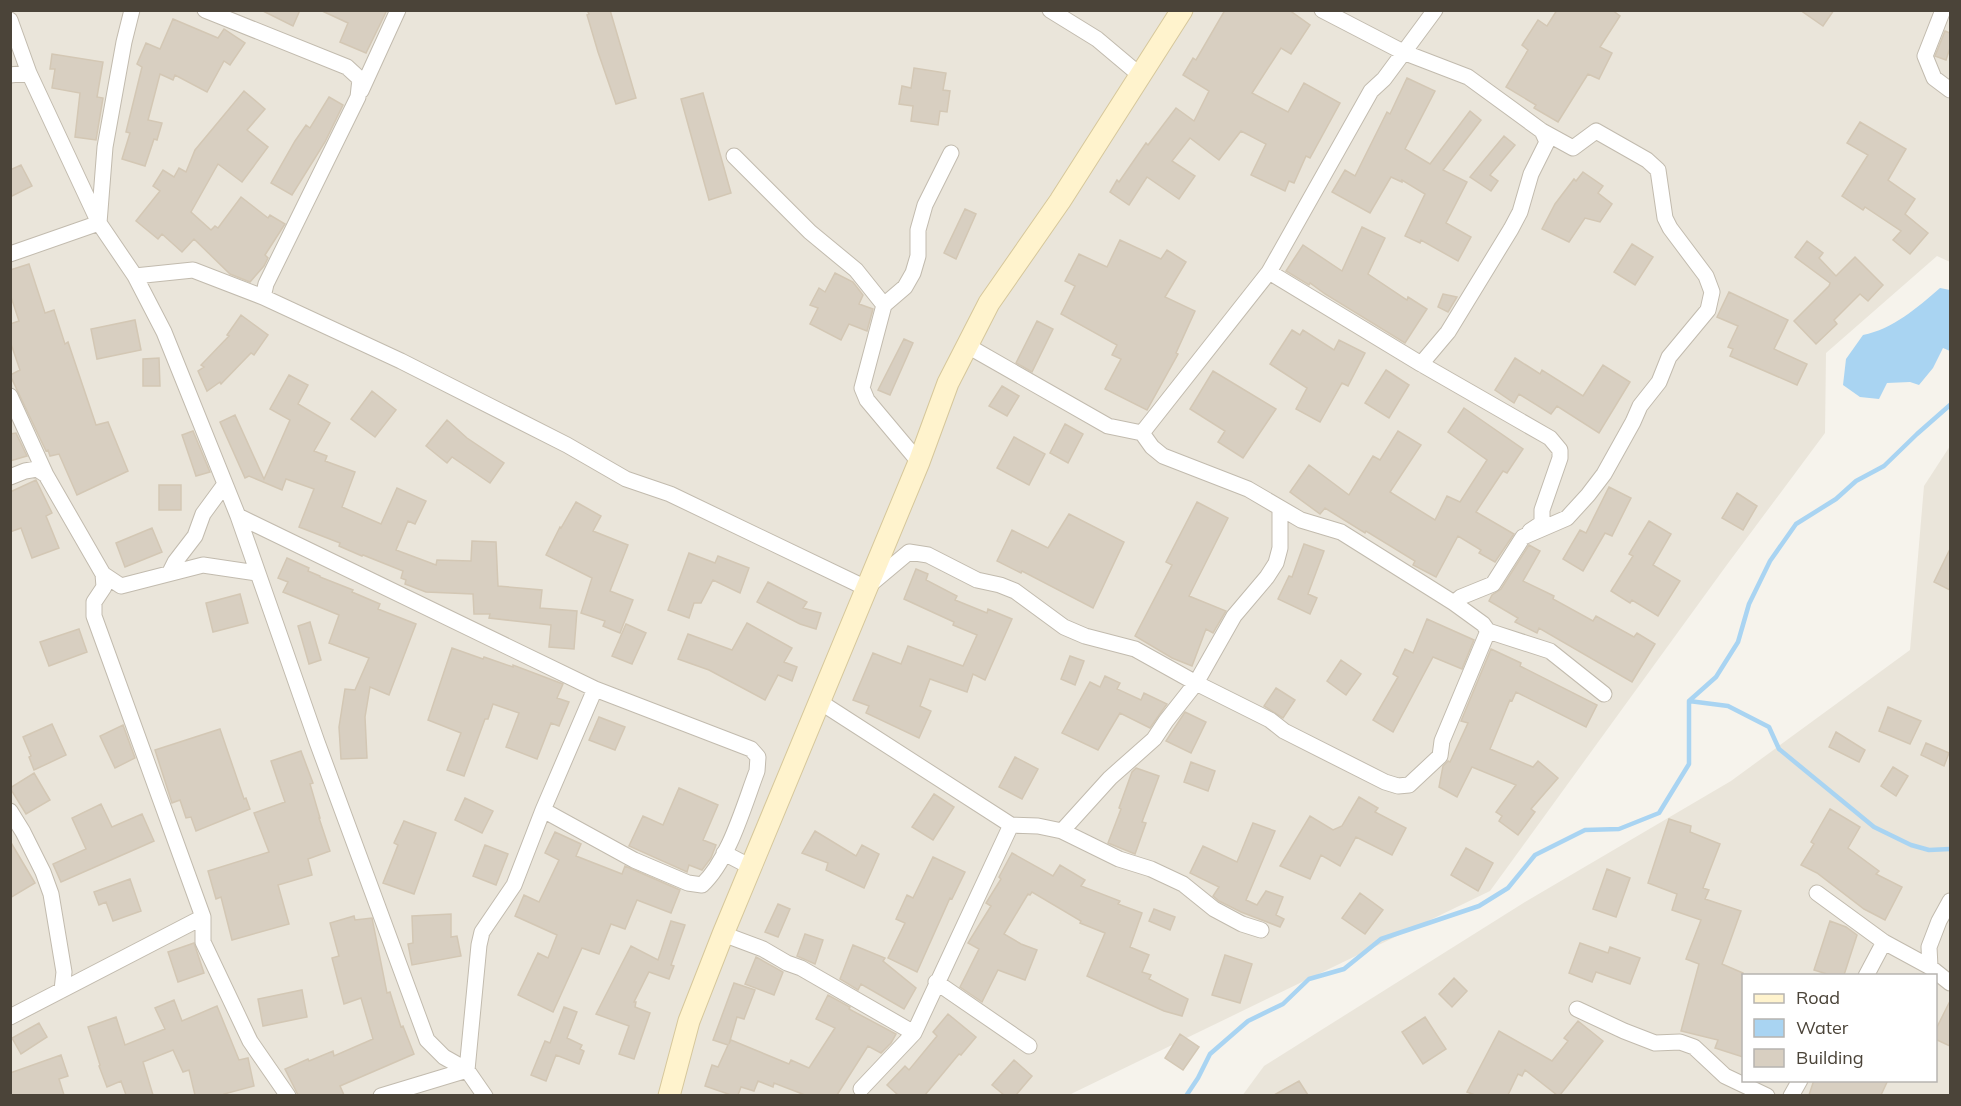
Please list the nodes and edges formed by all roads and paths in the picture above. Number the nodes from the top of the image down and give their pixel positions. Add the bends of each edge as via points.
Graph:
1 (132, 10) edge
2 (205, 10) edge
3 (398, 10) edge
4 (1050, 10) edge
5 (1182, 10) edge
6 (1322, 10) edge
7 (1435, 10) edge
8 (1943, 10) edge
9 (10, 21) edge
10 (1403, 52) junction
11 (29, 73) junction
12 (10, 75) edge
13 (1142, 76) junction
14 (1950, 90) edge
15 (358, 97) junction
16 (1542, 131) junction
17 (951, 153) dead end
18 (734, 156) dead end
19 (99, 223) junction
20 (10, 254) edge
21 (1269, 272) junction
22 (135, 276) junction
23 (263, 297) junction
24 (884, 304) junction
25 (966, 345) junction
26 (1421, 364) junction
27 (10, 396) edge
28 (1142, 433) junction
29 (920, 462) junction
30 (46, 475) junction
31 (10, 477) edge
32 (225, 484) junction
33 (1280, 508) junction
34 (238, 516) junction
35 (1522, 537) junction
36 (170, 572) junction
37 (257, 573) junction
38 (104, 580) junction
39 (866, 588) junction
40 (1454, 603) junction
41 (1488, 631) junction
42 (1196, 683) junction
43 (595, 689) junction
44 (1604, 694) dead end
45 (820, 702) junction
46 (543, 810) junction
47 (10, 812) edge
48 (1011, 825) junction
49 (1062, 831) junction
50 (724, 853) junction
51 (751, 867) junction
52 (1817, 893) dead end
53 (1950, 901) edge
54 (202, 917) junction
55 (1261, 930) dead end
56 (723, 934) junction
57 (1884, 942) junction
58 (1929, 968) junction
59 (1867, 974) edge
60 (936, 982) junction
61 (1950, 983) edge
62 (62, 990) junction
63 (1577, 1009) dead end
64 (10, 1017) edge
65 (914, 1033) junction
66 (1029, 1047) dead end
67 (467, 1070) junction
68 (1799, 1082) edge
69 (861, 1089) dead end
70 (288, 1095) edge
71 (381, 1095) edge
72 (485, 1095) edge
73 (669, 1095) edge
74 (1767, 1095) edge
75 (1791, 1095) edge

1 - 19 street via 105,147
2 - 15 street via 347,67 360,79
3 - 15 street
4 - 13 street via 1097,39
5 - 13 main road
6 - 10 street
7 - 10 street
8 - 14 street via 1925,56 1934,78
9 - 11 street
10 - 16 street via 1468,77
10 - 21 street via 1371,91
11 - 12 street
11 - 19 street
13 - 25 main road via 989,303
15 - 23 street
16 - 26 street via 1546,142 1520,212 1448,332
16 - 35 street via 1573,148 1596,131 1658,170 1665,218 1706,276 1712,292 1708,310 1669,357 1659,382 1640,406 1604,474 1568,518
17 - 24 street via 925,205 913,273 905,287
18 - 24 street via 810,232 856,270
19 - 20 street
19 - 22 street
21 - 26 street
21 - 28 street
22 - 23 street via 193,270
22 - 32 street via 164,332
23 - 39 street via 400,361 627,479 669,494
24 - 29 street via 862,388 867,400
25 - 28 street via 1108,426
25 - 29 main road
26 - 35 street via 1550,438 1560,450 1542,510 1542,523
27 - 30 street
28 - 33 street via 1163,456 1248,489
29 - 39 main road
30 - 31 street via 37,469
30 - 38 street
32 - 34 street
32 - 36 street
33 - 40 street via 1301,520 1341,531
33 - 42 street via 1276,563 1234,616
34 - 37 street
34 - 43 street
35 - 40 street via 1493,584
36 - 37 street via 203,565
36 - 38 street via 121,586
37 - 67 street via 428,1041 444,1057
38 - 54 street via 94,602 94,616
39 - 42 street via 909,552 928,555 977,580 1015,591 1064,627 1135,649
39 - 45 main road
40 - 41 street
41 - 42 street via 1442,741 1440,756 1409,785 1385,782
41 - 44 street via 1550,651
42 - 49 street via 1154,739 1110,778
43 - 46 street
43 - 50 street via 751,749 758,757 757,771
45 - 48 street
45 - 51 main road
46 - 50 street via 634,860 688,883 702,885 714,874
46 - 67 street via 514,885 482,932
47 - 62 street via 39,862 51,894 64,972
48 - 49 street
48 - 60 street
49 - 55 street via 1183,884 1214,909
50 - 51 street
51 - 56 main road
52 - 57 street
53 - 58 street via 1929,947
54 - 62 street
54 - 70 street via 203,942 250,1041
56 - 65 street via 801,968
56 - 73 main road via 689,1021
57 - 58 street
57 - 59 street
58 - 61 street
60 - 65 street
60 - 66 street
62 - 64 street
63 - 74 street via 1655,1043 1680,1042 1694,1047 1725,1076
65 - 69 street
67 - 71 street
67 - 72 street
68 - 75 street

